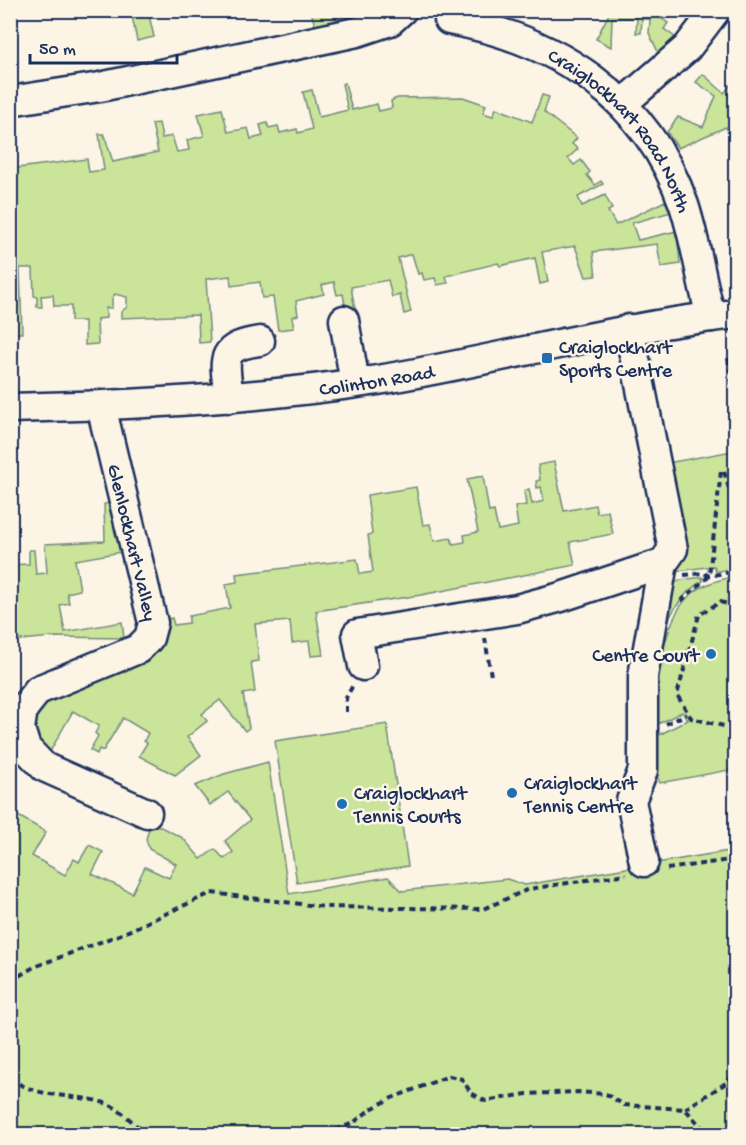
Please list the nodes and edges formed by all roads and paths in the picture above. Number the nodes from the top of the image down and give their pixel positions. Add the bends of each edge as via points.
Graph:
1 (402, 10) edge
2 (716, 10) edge
3 (449, 20) dead end
4 (10, 101) edge
5 (622, 104) junction
6 (723, 315) edge
7 (344, 320) dead end
8 (629, 329) junction
9 (260, 341) dead end
10 (728, 358) dead end
11 (355, 383) junction
12 (229, 398) junction
13 (101, 406) junction
14 (10, 408) edge
15 (735, 412) edge
16 (735, 513) edge
17 (663, 562) junction
18 (735, 571) edge
19 (704, 573) dead end
20 (710, 576) junction
21 (678, 605) dead end
22 (735, 606) edge
23 (481, 617) junction
24 (363, 666) dead end
25 (491, 676) dead end
26 (735, 729) edge
27 (147, 813) dead end
28 (735, 859) edge
29 (645, 868) junction
30 (10, 981) edge
31 (735, 1072) edge
32 (10, 1078) edge
33 (685, 1109) junction
34 (146, 1134) edge
35 (326, 1134) edge
36 (708, 1134) edge

1 - 4 street via 390,21 357,32 100,87
2 - 5 street via 687,48
3 - 5 street, Craiglockhart Road North via 480,25 542,47 597,82
5 - 6 street, Craiglockhart Road North via 648,133 667,166
6 - 8 street, Colinton Road
7 - 11 street
8 - 11 street, Colinton Road
8 - 17 street via 673,549
9 - 12 street via 237,344 230,351 226,366
10 - 15 path
11 - 12 street, Colinton Road
12 - 13 street, Colinton Road
13 - 14 street, Colinton Road
13 - 27 street, Glenlockhart Valley via 147,591 152,630 138,649 38,690 23,710 20,729 26,748 44,767
16 - 20 path via 721,471
17 - 23 street via 561,597
17 - 29 street via 643,676 643,770 631,801
18 - 20 path
19 - 20 path
20 - 21 path
22 - 26 path via 720,602 699,615 677,695 691,718
23 - 24 street via 357,634
23 - 25 path
28 - 29 path
29 - 30 path via 530,889 483,909 325,908 211,893 124,933 34,967
31 - 33 path via 726,1083
32 - 34 path via 23,1087 107,1103
33 - 35 path via 624,1105 606,1094 578,1092 484,1101 471,1093 462,1079 449,1076 392,1098 353,1124
33 - 36 path

